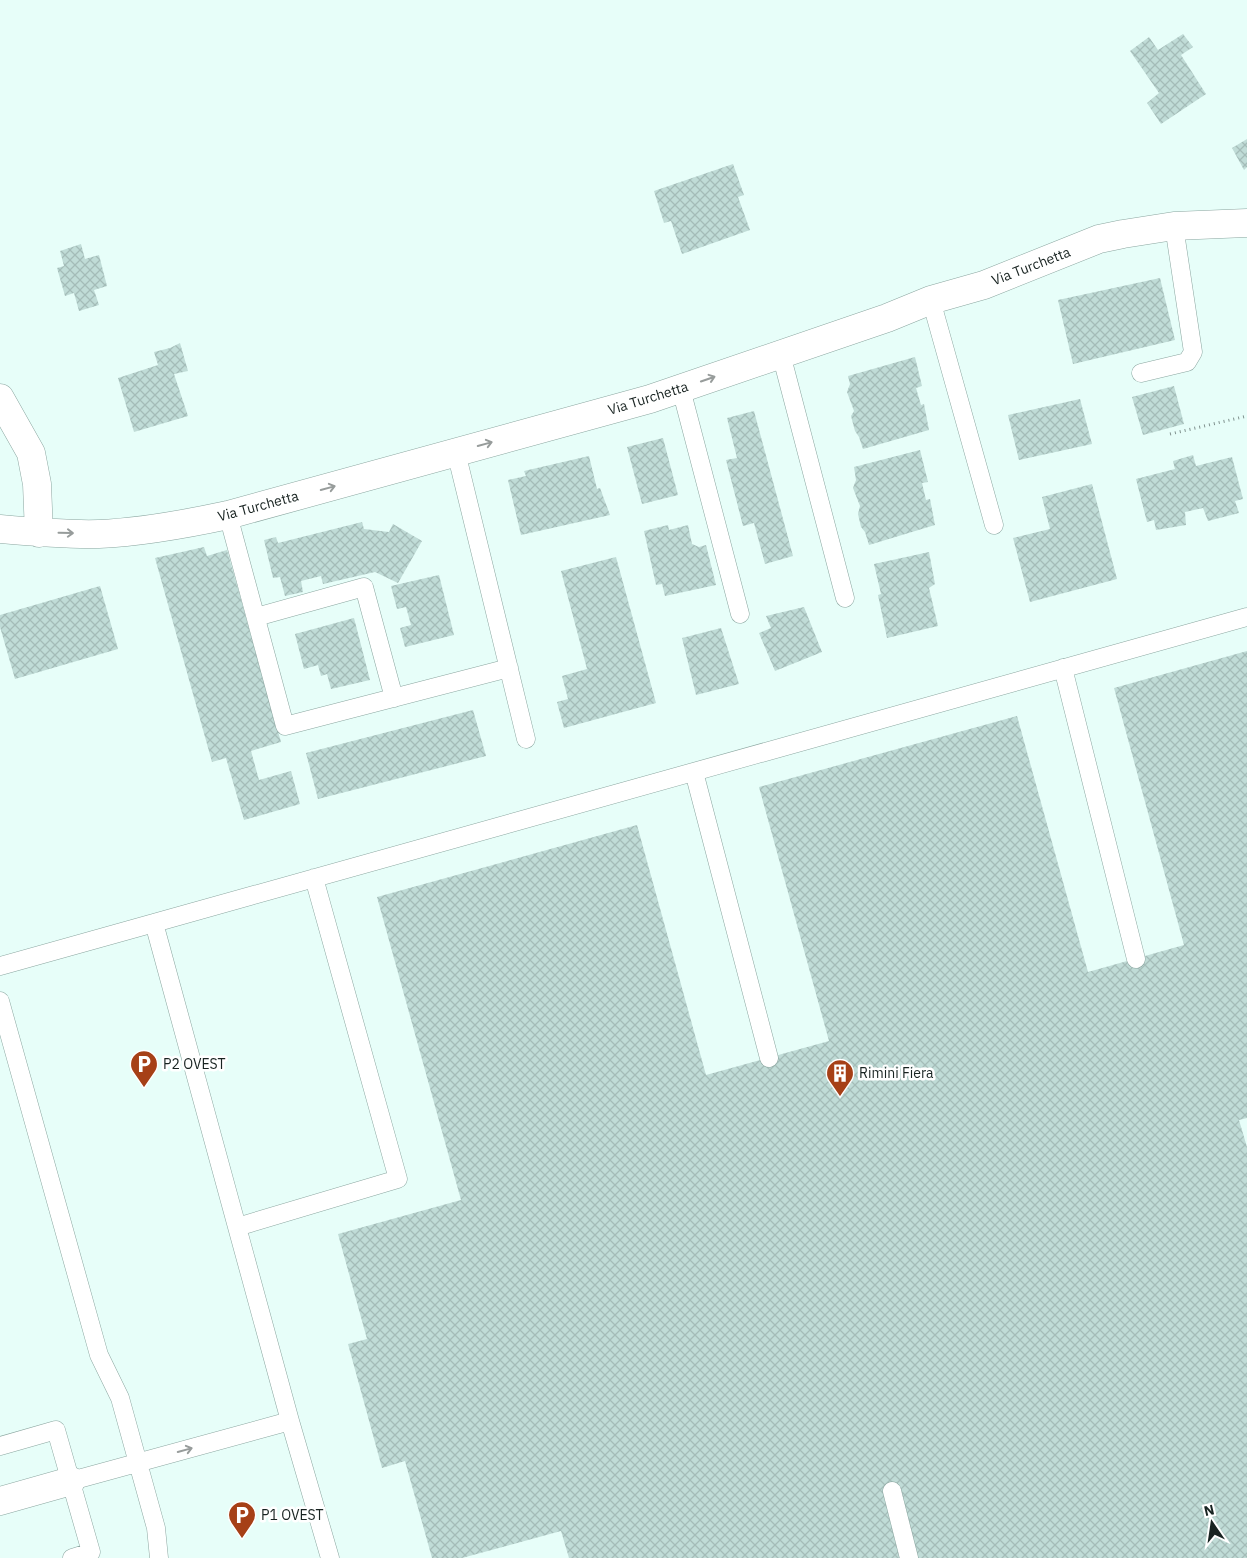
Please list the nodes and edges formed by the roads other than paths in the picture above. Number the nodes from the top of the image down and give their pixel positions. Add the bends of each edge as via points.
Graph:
1 (1247, 223) edge
2 (1174, 226) junction
3 (931, 300) junction
4 (781, 354) junction
5 (1141, 373) dead end
6 (681, 388) junction
7 (0, 398) edge
8 (456, 452) junction
9 (228, 516) junction
10 (994, 524) dead end
11 (0, 529) edge
12 (39, 533) junction
13 (845, 598) dead end
14 (740, 614) dead end
15 (256, 616) junction
16 (1247, 617) edge
17 (509, 668) junction
18 (1062, 668) junction
19 (394, 698) junction
20 (526, 739) dead end
21 (694, 772) junction
22 (314, 878) junction
23 (154, 923) junction
24 (1136, 959) dead end
25 (0, 966) edge
26 (0, 1001) edge
27 (769, 1058) dead end
28 (237, 1227) junction
29 (290, 1421) junction
30 (0, 1446) edge
31 (138, 1462) junction
32 (71, 1481) junction
33 (892, 1491) dead end
34 (0, 1501) edge
35 (72, 1558) edge
36 (160, 1558) edge
37 (330, 1558) edge
38 (909, 1558) edge

1 - 2 street, Via Turchetta
2 - 3 street, Via Turchetta via 1099,239 984,285
2 - 5 lane via 1193,352 1187,362
3 - 4 street, Via Turchetta
3 - 10 lane
6 -> 4 street, Via Turchetta
4 - 13 lane
8 -> 6 street, Via Turchetta
6 - 14 lane
7 - 12 street via 31,453 37,484
9 -> 8 street, Via Turchetta
8 - 17 lane
12 -> 9 street, Via Turchetta via 100,534
9 - 15 lane
11 - 12 street, Via Turchetta
15 - 19 lane via 285,726
15 - 19 lane via 364,587
16 - 18 lane
17 - 19 lane
17 - 20 lane
18 - 21 lane
18 - 24 lane
21 - 22 lane
21 - 27 lane
22 - 23 lane
22 - 28 lane via 398,1179
23 - 25 lane
23 - 28 lane
26 - 31 lane via 100,1355 120,1398
28 - 29 lane
31 -> 29 lane
29 - 37 lane
30 - 32 lane via 56,1430
31 - 32 lane
31 - 36 lane via 156,1528
32 - 34 street
32 - 35 lane via 91,1552
33 - 38 lane

